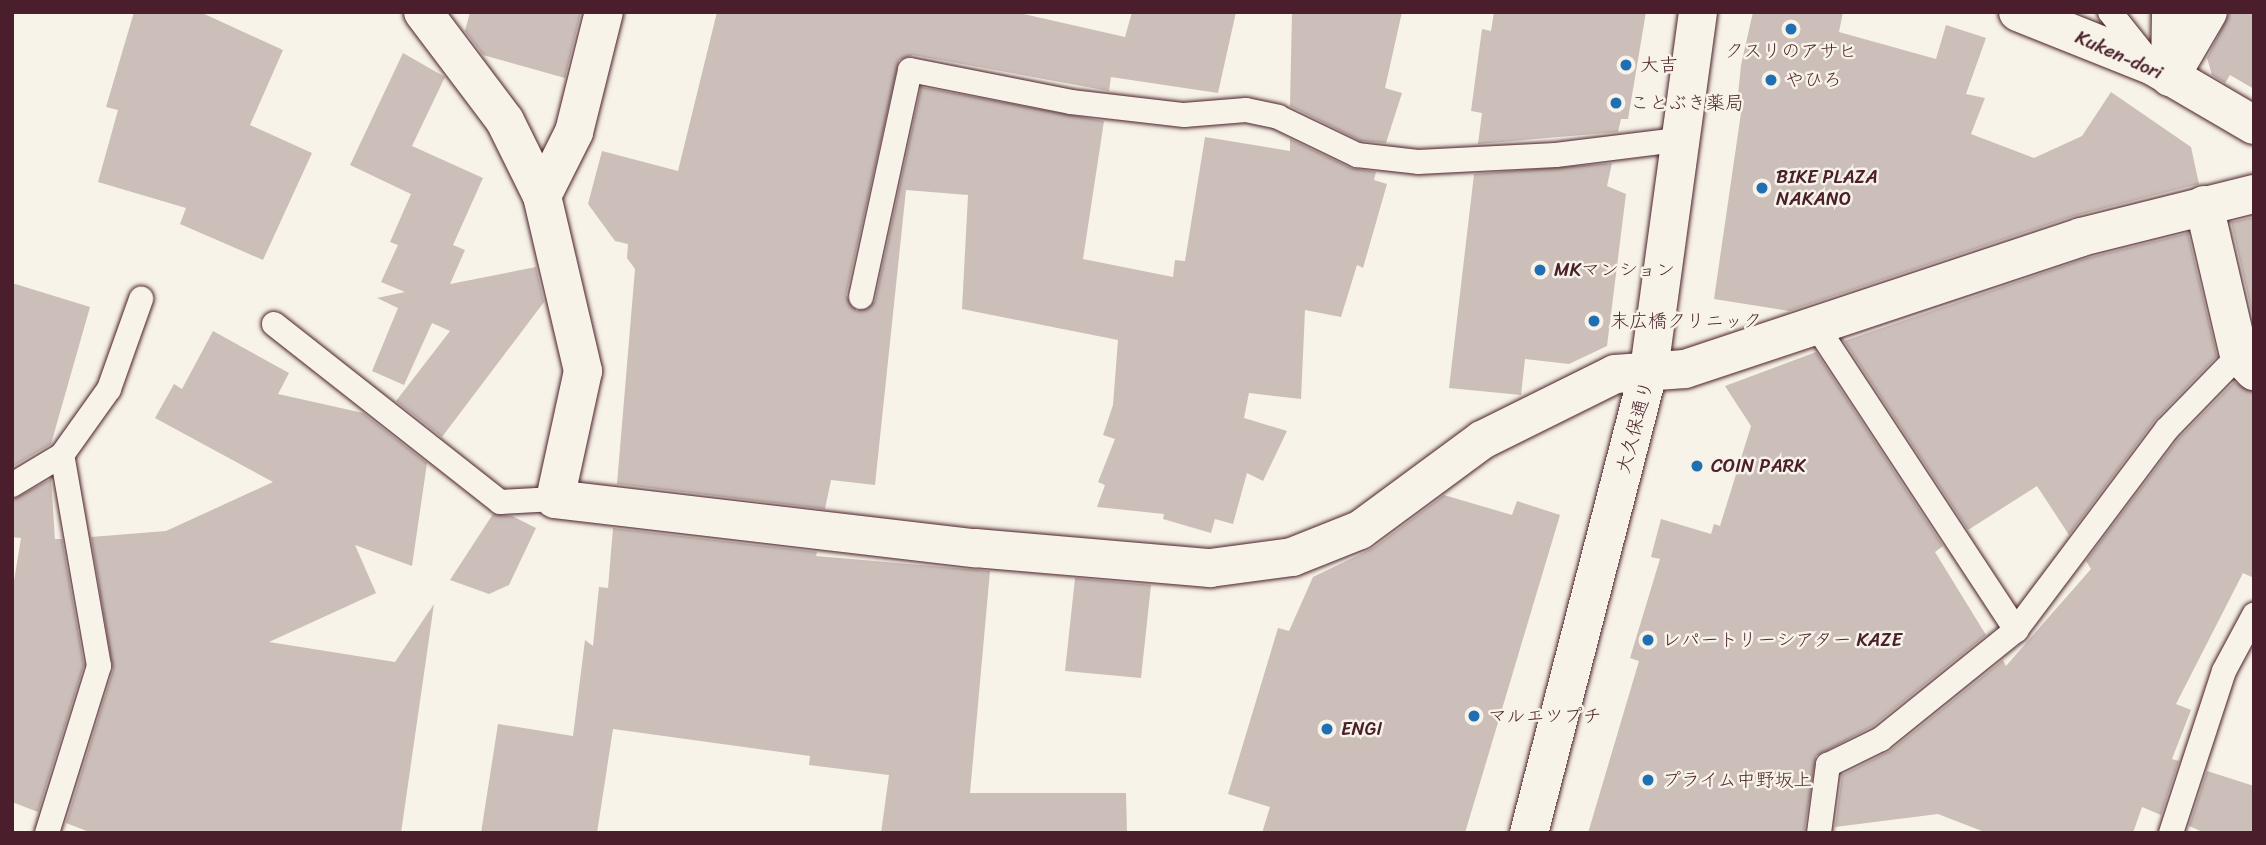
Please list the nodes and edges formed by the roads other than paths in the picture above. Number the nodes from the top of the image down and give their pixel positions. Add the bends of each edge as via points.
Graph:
1 (423, 12) edge
2 (604, 12) edge
3 (1698, 12) edge
4 (2018, 12) edge
5 (2110, 12) edge
6 (2171, 12) edge
7 (2208, 12) edge
8 (2162, 72) junction
9 (2254, 125) edge
10 (1684, 139) junction
11 (2254, 194) edge
12 (542, 196) junction
13 (2204, 205) junction
14 (862, 298) dead end
15 (141, 299) dead end
16 (274, 324) dead end
17 (1817, 327) junction
18 (2247, 363) edge
19 (1649, 370) junction
20 (62, 455) junction
21 (12, 485) edge
22 (555, 499) junction
23 (2254, 615) edge
24 (2016, 630) junction
25 (47, 833) edge
26 (1529, 833) edge
27 (1819, 833) edge
28 (2171, 833) edge

1 - 12 street via 505,121
2 - 12 street via 574,132
3 - 10 street, 大久保通り
4 - 8 street, Kuken-dori
5 - 8 lane
6 - 8 street
7 - 8 street
8 - 9 street, Kuken-dori
10 - 14 lane via 1556,155 1418,162 1357,155 1278,117 1246,110 1184,115 1071,102 910,70
10 - 19 street, 大久保通り
11 - 13 street
12 - 22 street via 583,371
13 - 17 street via 2081,237
13 - 18 street
15 - 20 lane via 109,388
16 - 22 lane via 500,502
17 - 19 street via 1685,369
17 - 24 lane
18 - 24 lane via 2167,429
19 - 22 street via 1615,374 1482,440 1360,530 1292,556 1210,568 975,548
19 - 26 street, 大久保通り
20 - 21 lane
20 - 25 lane via 100,666
23 - 28 lane via 2224,671
24 - 27 lane via 1881,739 1828,765

